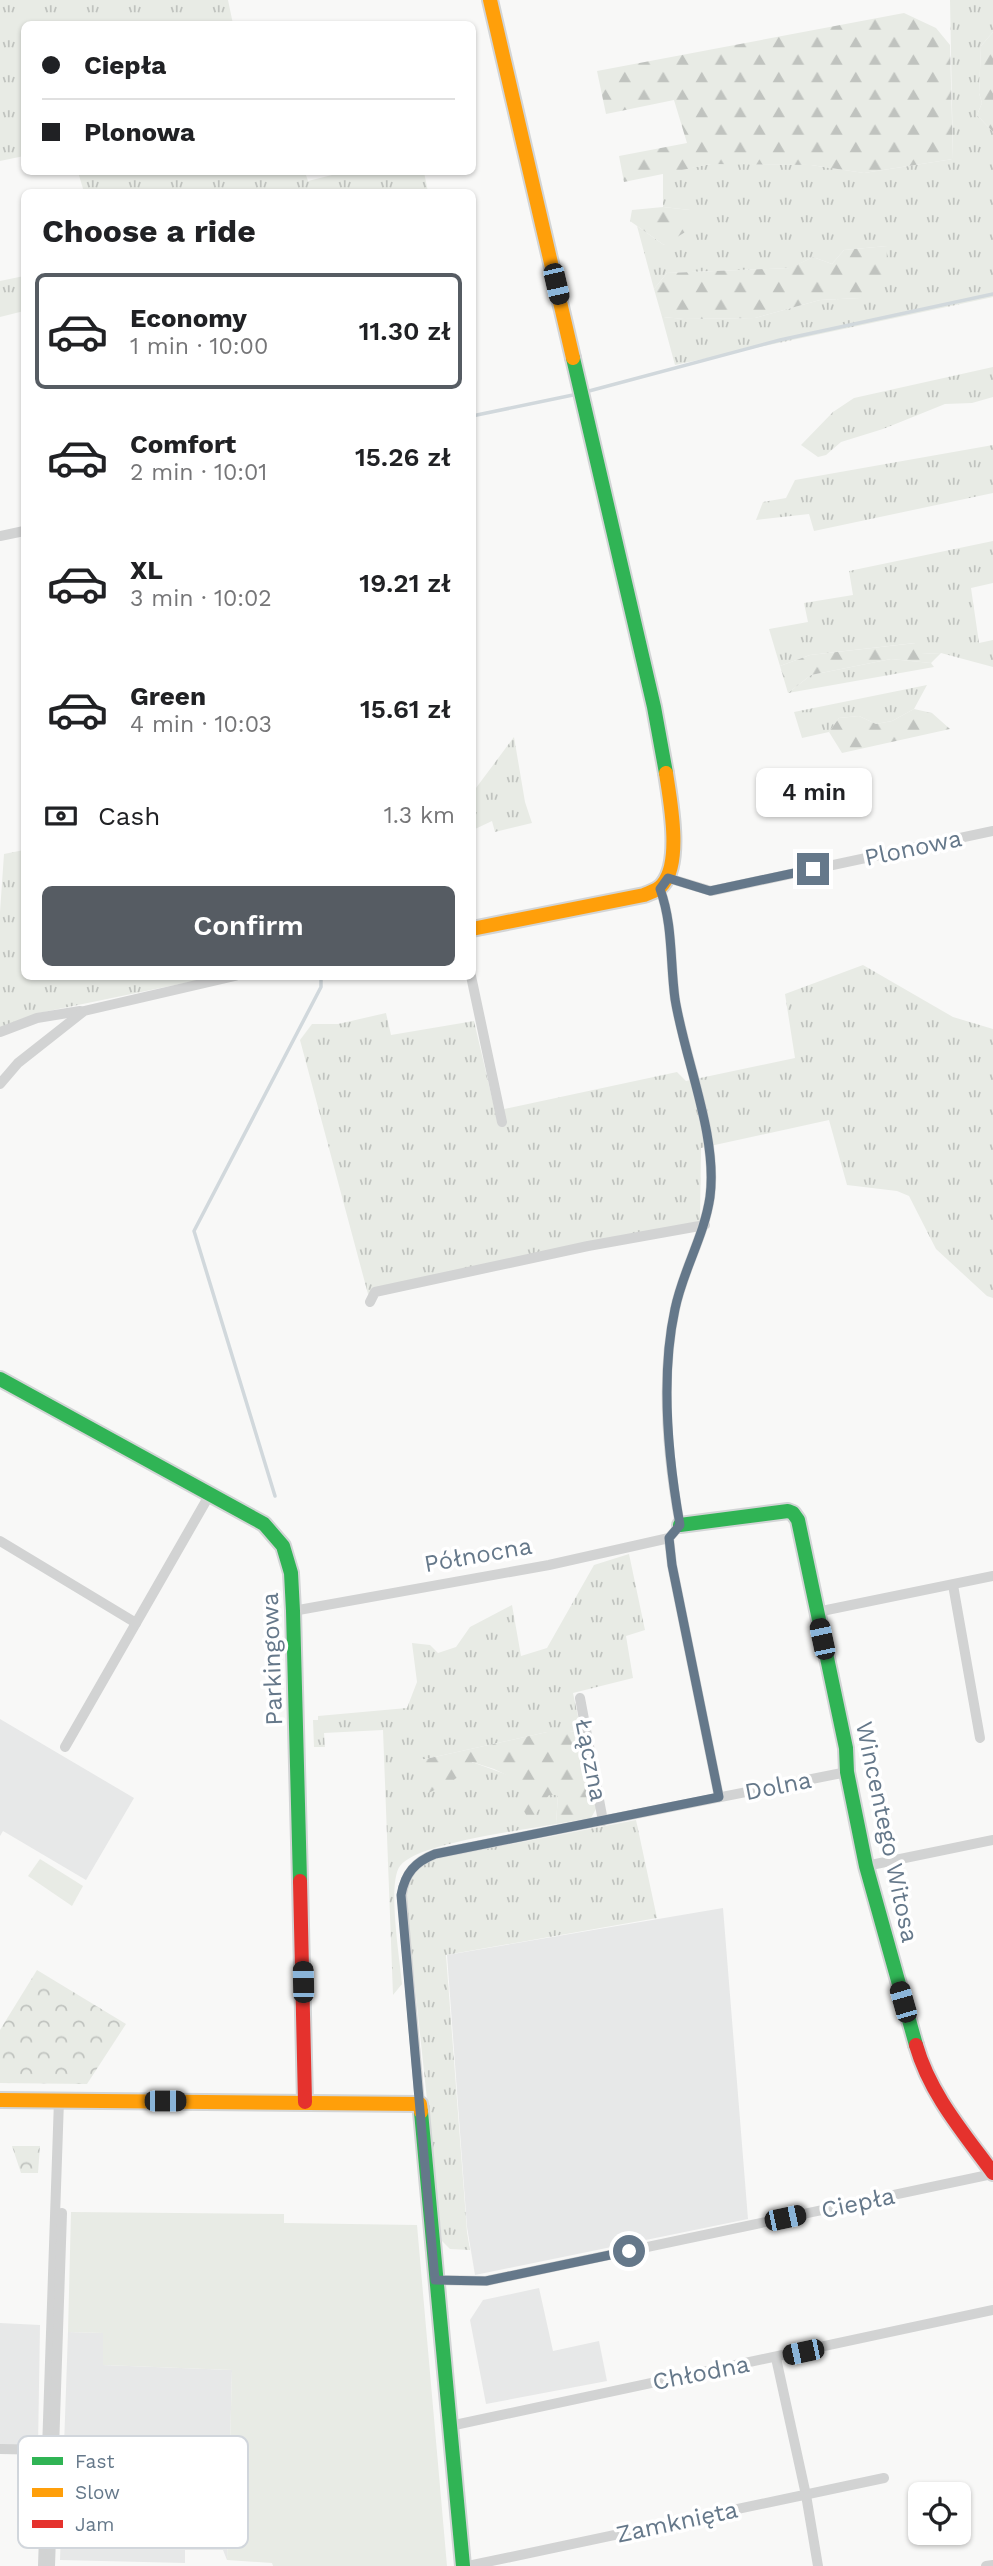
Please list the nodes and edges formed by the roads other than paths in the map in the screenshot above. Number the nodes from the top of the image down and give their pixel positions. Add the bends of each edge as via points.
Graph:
1 (490, 0) edge
2 (21, 532) edge
3 (0, 536) edge
4 (993, 831) edge
5 (664, 883) junction
6 (476, 928) edge
7 (211, 980) edge
8 (472, 980) edge
9 (83, 1011) junction
10 (0, 1032) edge
11 (0, 1084) edge
12 (502, 1122) dead end
13 (705, 1225) junction
14 (370, 1301) dead end
15 (0, 1379) edge
16 (210, 1494) junction
17 (680, 1525) junction
18 (669, 1538) junction
19 (0, 1541) edge
20 (993, 1576) edge
21 (953, 1585) junction
22 (293, 1611) junction
23 (817, 1612) junction
24 (136, 1623) junction
25 (580, 1699) dead end
26 (981, 1738) dead end
27 (65, 1746) dead end
28 (847, 1773) junction
29 (719, 1797) junction
30 (603, 1821) junction
31 (993, 1840) edge
32 (866, 1866) junction
33 (0, 2100) edge
34 (62, 2100) junction
35 (305, 2102) junction
36 (419, 2104) junction
37 (993, 2174) edge
38 (435, 2280) junction
39 (993, 2310) edge
40 (776, 2358) junction
41 (450, 2426) junction
42 (51, 2436) edge
43 (0, 2449) edge
44 (18, 2449) edge
45 (884, 2478) dead end
46 (806, 2495) junction
47 (47, 2548) edge
48 (47, 2553) junction
49 (993, 2565) edge
50 (43, 2566) edge
51 (50, 2566) edge
52 (466, 2566) edge
53 (818, 2566) edge
54 (986, 2566) edge

1 - 5 street via 654,707 673,834
2 - 3 street
4 - 5 street, Plonowa via 710,891
5 - 6 street via 645,895
5 - 13 street via 675,999 708,1147 710,1194
7 - 9 street
8 - 12 street
9 - 10 street via 37,1018
9 - 11 street via 18,1063
13 - 14 street via 375,1292
13 - 17 street via 675,1308 670,1351 668,1452
15 - 16 street, Parkingowa
16 - 22 street, Parkingowa via 264,1524 283,1546 292,1573
16 - 24 street
17 - 18 street
17 - 23 street, Wincentego Witosa via 765,1513 796,1517
18 - 22 street, Północna via 550,1565
18 - 29 street
19 - 24 street
20 - 21 street
21 - 23 street
21 - 26 street
22 - 35 street, Parkingowa
23 - 28 street, Wincentego Witosa via 846,1748
24 - 27 street
25 - 30 street, Łączna
28 - 29 street, Dolna
28 - 32 street, Wincentego Witosa
29 - 30 street, Dolna
30 - 36 street, Dolna via 435,1854 418,1862 406,1876 402,1905
31 - 32 street
32 - 37 street, Wincentego Witosa via 923,2069
33 - 34 street
34 - 35 street
34 - 42 street
35 - 36 street
36 - 38 street
37 - 38 street, Ciepła via 486,2281
38 - 41 street
39 - 40 street, Chłodna
40 - 41 street, Chłodna
40 - 46 street
41 - 52 street
43 - 44 street
45 - 46 street, Zamknięta
46 - 52 street, Zamknięta
46 - 53 street
47 - 48 street
48 - 50 street
48 - 51 street
49 - 54 street

